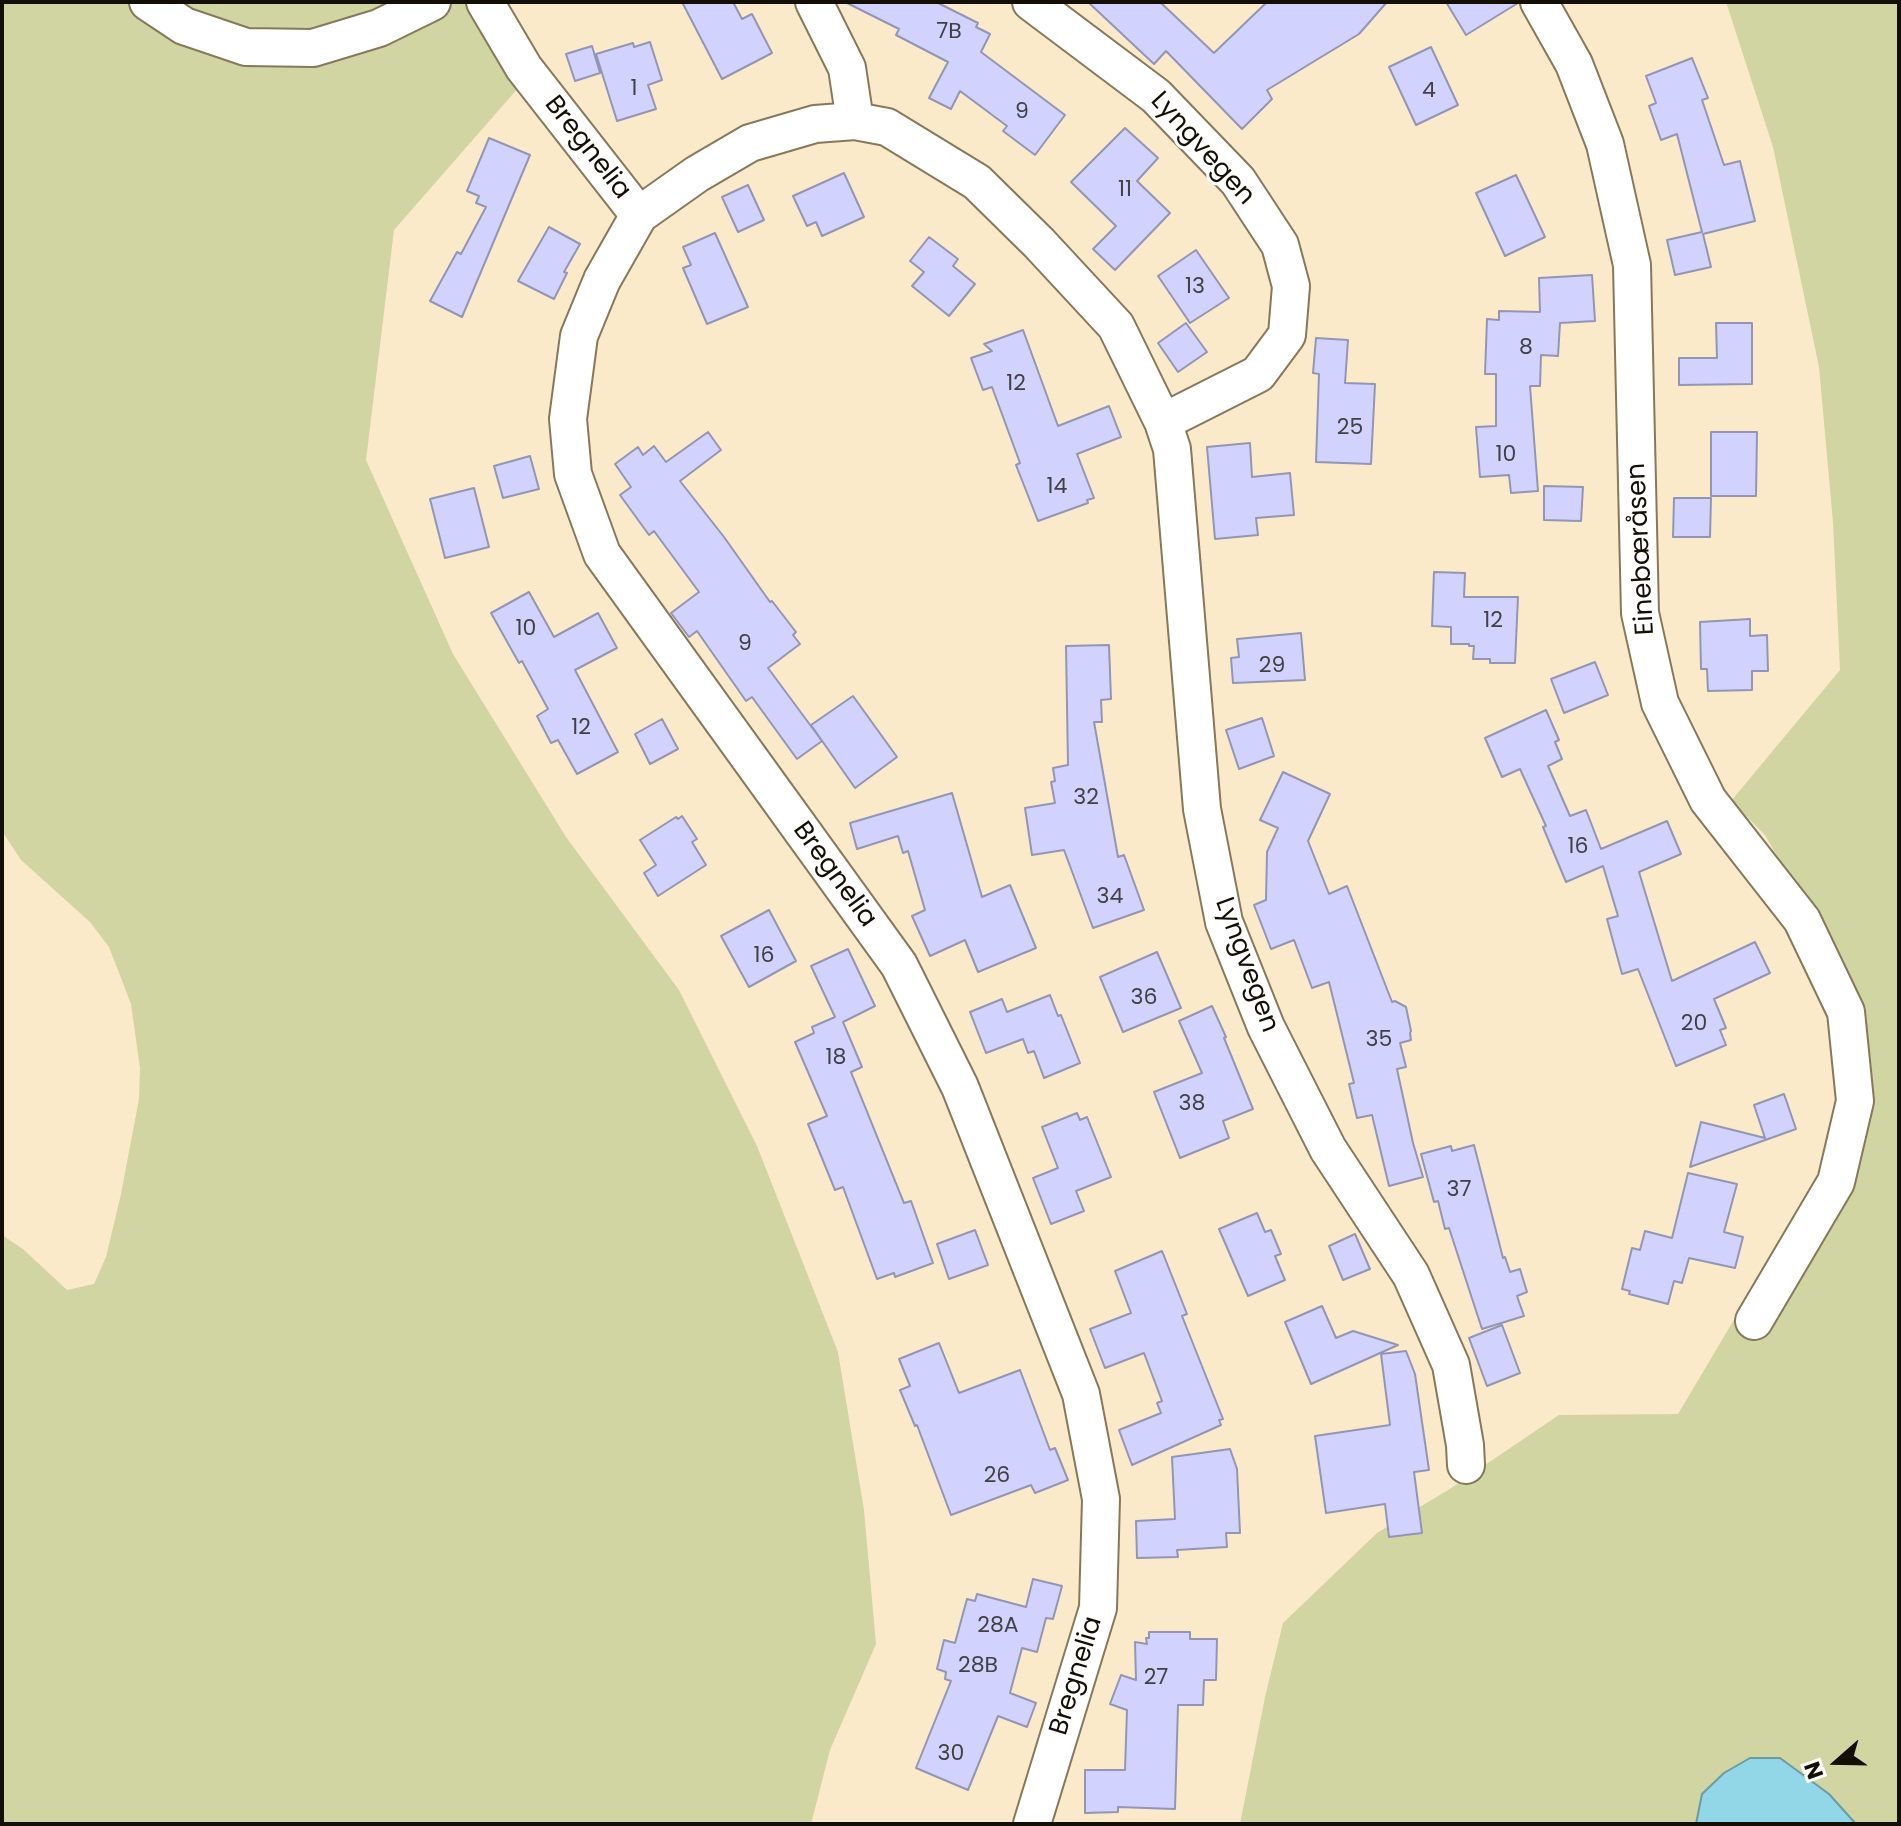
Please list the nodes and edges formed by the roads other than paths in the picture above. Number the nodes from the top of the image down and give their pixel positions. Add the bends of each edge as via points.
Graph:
1 (148, 2) edge
2 (432, 2) edge
3 (485, 2) edge
4 (814, 2) edge
5 (1031, 2) edge
6 (1539, 2) edge
7 (855, 121) junction
8 (639, 215) junction
9 (1163, 422) junction
10 (1754, 1321) dead end
11 (1466, 1465) dead end
12 (1032, 1824) edge

1 - 2 street via 184,26 246,47 313,48 379,28
3 - 8 street, Bregnelia via 524,68
4 - 7 street via 847,68
5 - 9 street, Lyngvegen via 1156,96 1238,181 1280,245 1291,286 1287,335 1258,374
6 - 10 street, Einebæråsen via 1574,64 1605,144 1632,265 1640,613 1660,703 1708,800 1802,920 1846,1012 1855,1101 1836,1182
7 - 8 street, Lyngvegen via 815,124 750,143
7 - 9 street, Lyngvegen via 887,127 977,182 1116,326
8 - 12 street, Bregnelia via 602,280 579,336 574,368 568,419 573,474 597,541 899,965 960,1087 1081,1394 1101,1499 1098,1608
9 - 11 street, Lyngvegen via 1172,449 1202,809 1224,922 1266,1027 1328,1149 1411,1275 1451,1365

